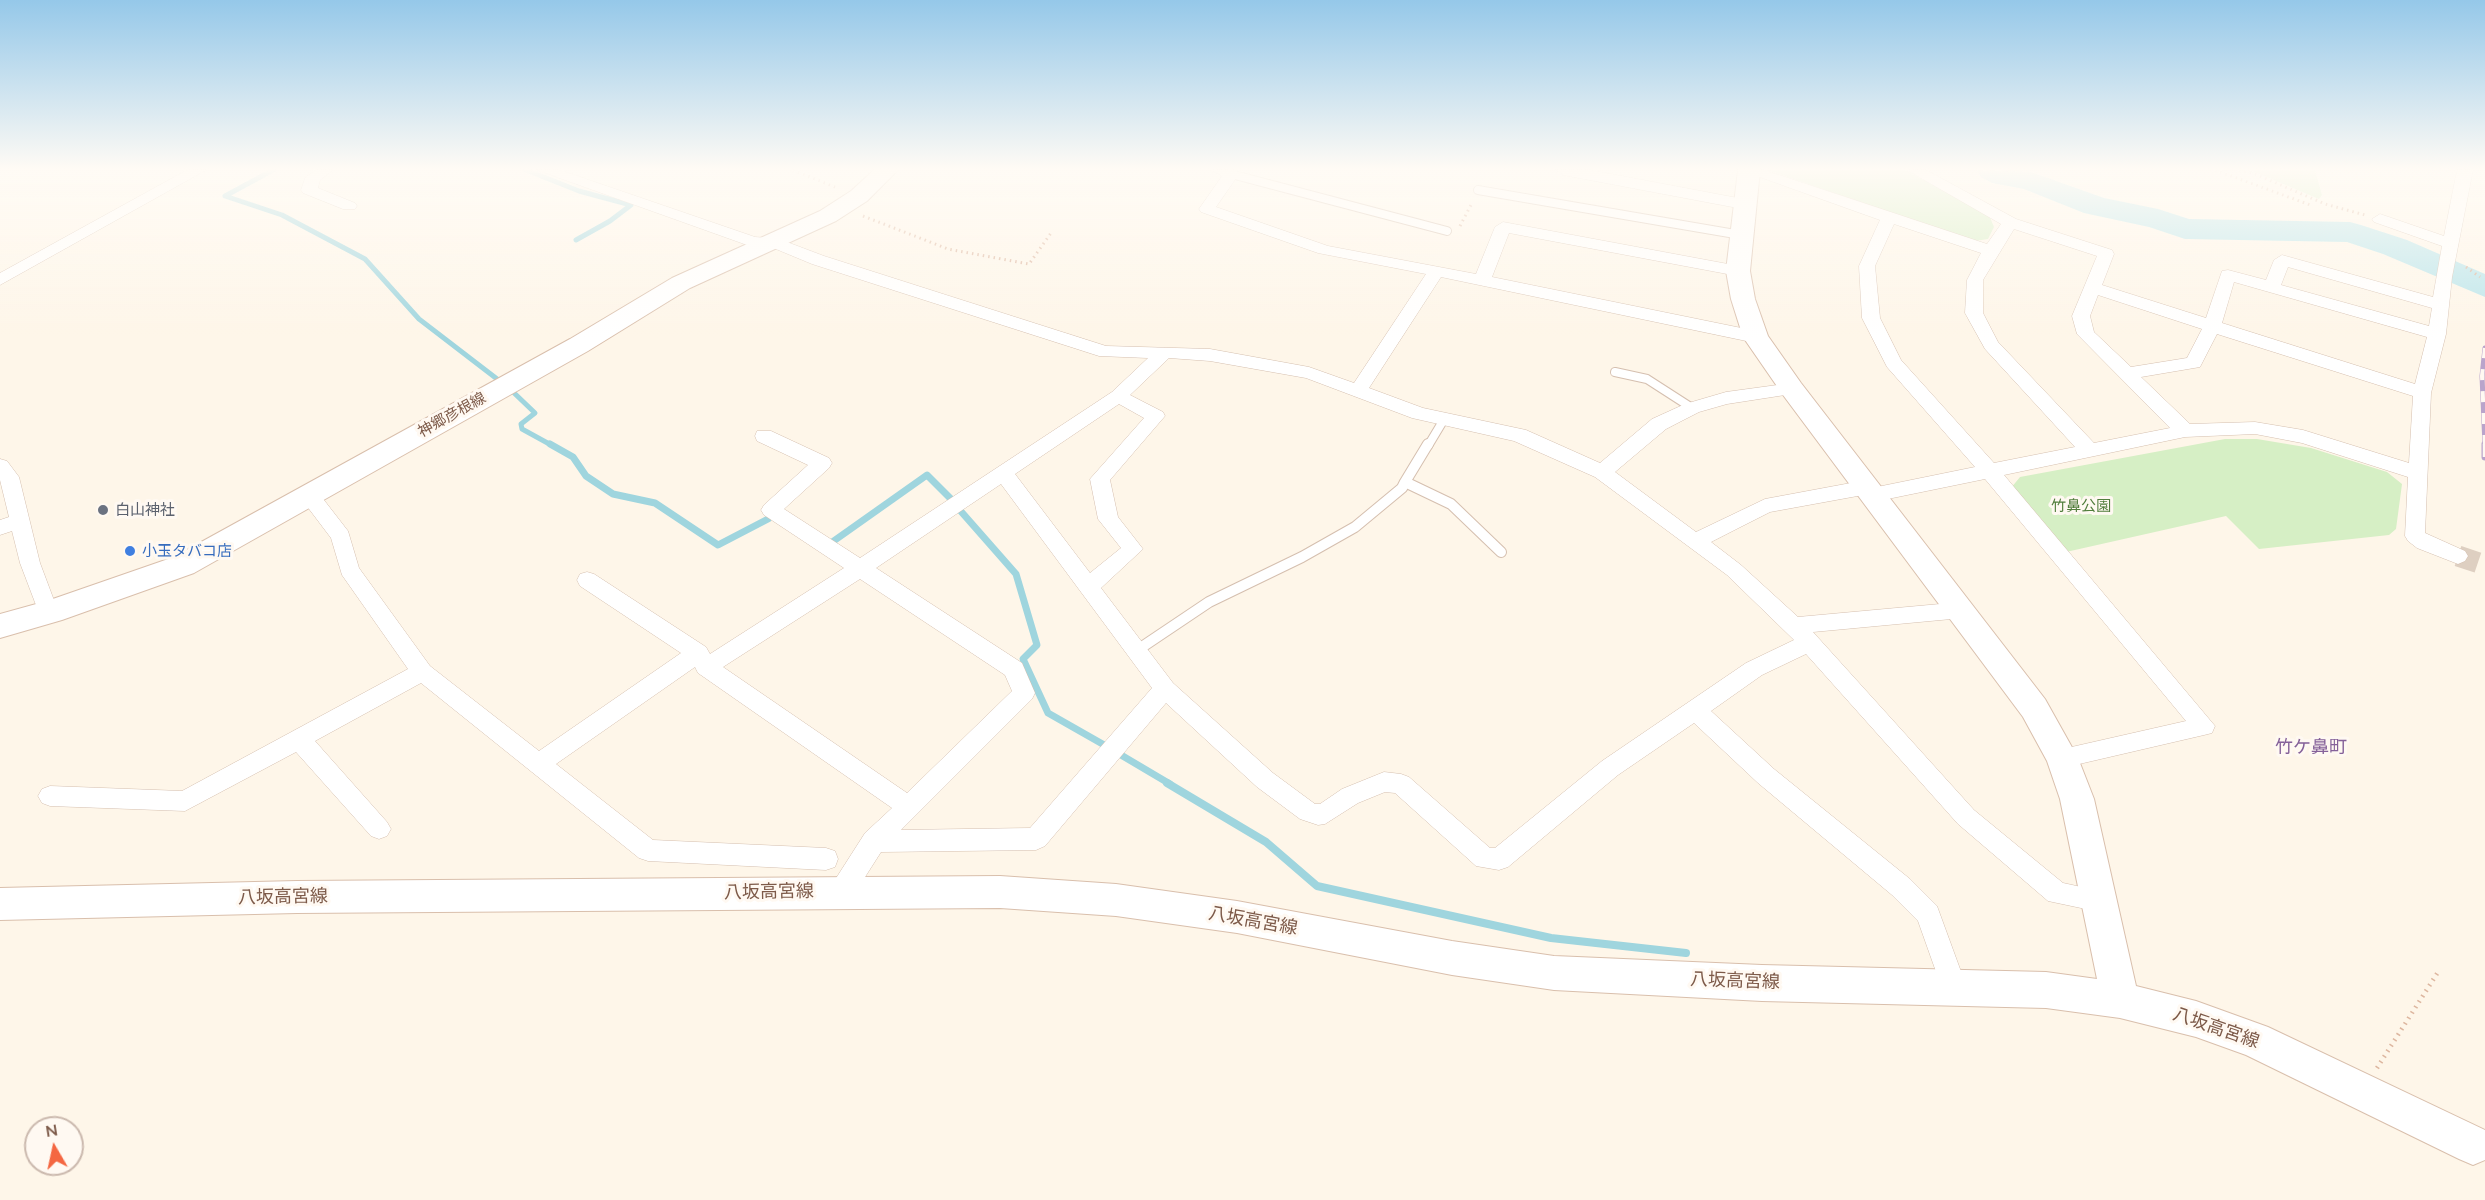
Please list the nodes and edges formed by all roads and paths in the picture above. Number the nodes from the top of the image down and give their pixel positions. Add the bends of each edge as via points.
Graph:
1 (98, 226) edge
2 (707, 226) edge
3 (803, 226) edge
4 (885, 226) edge
5 (1257, 226) edge
6 (1428, 226) edge
7 (1460, 226) edge
8 (1693, 226) edge
9 (1742, 226) edge
10 (1885, 226) edge
11 (1919, 226) edge
12 (2007, 226) edge
13 (2022, 226) edge
14 (2400, 226) edge
15 (2455, 226) edge
16 (1447, 231) dead end
17 (1457, 231) dead end
18 (1051, 233) dead end
19 (1741, 234) junction
20 (773, 242) junction
21 (2452, 244) junction
22 (1991, 251) junction
23 (1738, 271) junction
24 (1436, 272) junction
25 (0, 280) edge
26 (1482, 280) junction
27 (2094, 288) junction
28 (2271, 289) junction
29 (2441, 305) junction
30 (2212, 326) junction
31 (2437, 334) junction
32 (1756, 337) junction
33 (1165, 352) junction
34 (1615, 372) dead end
35 (2126, 374) junction
36 (1359, 389) junction
37 (1792, 389) junction
38 (2422, 393) junction
39 (1118, 396) junction
40 (1692, 408) junction
41 (1443, 421) junction
42 (2186, 431) junction
43 (764, 436) dead end
44 (2090, 452) junction
45 (0, 466) edge
46 (1003, 472) junction
47 (1602, 472) junction
48 (1990, 472) junction
49 (2416, 472) junction
50 (1405, 482) junction
51 (1870, 491) junction
52 (310, 496) junction
53 (20, 520) junction
54 (0, 528) edge
55 (1695, 541) junction
56 (1501, 552) dead end
57 (2458, 556) tunnel mouth
58 (860, 569) junction
59 (587, 580) dead end
60 (1088, 588) junction
61 (1962, 610) junction
62 (51, 612) junction
63 (0, 626) edge
64 (1794, 626) junction
65 (1809, 644) junction
66 (1136, 651) junction
67 (702, 660) junction
68 (422, 672) junction
69 (1166, 689) junction
70 (1695, 710) junction
71 (300, 740) junction
72 (2062, 758) junction
73 (539, 764) junction
74 (50, 796) dead end
75 (908, 806) junction
76 (379, 829) dead end
77 (874, 840) junction
78 (826, 859) dead end
79 (842, 891) junction
80 (2100, 902) junction
81 (0, 904) edge
82 (2438, 972) dead end
83 (1954, 988) junction
84 (2120, 1000) junction
85 (2362, 1092) junction
86 (2473, 1145) dead end

1 - 25 street
2 - 20 street via 753,242
3 - 20 main road, 神郷彦根線
4 - 18 path via 948,249 1029,264
5 - 24 street via 1324,249
6 - 16 lane
7 - 17 path
8 - 19 lane
9 - 19 main road
10 - 48 street via 1867,266 1871,318 1893,363
11 - 22 street
12 - 22 street
13 - 27 street via 2106,254
14 - 21 street
15 - 21 street
19 - 23 main road
20 - 33 street via 1104,352
20 - 52 main road, 神郷彦根線 via 681,283
21 - 29 street
22 - 44 street via 1976,280 1974,312 1990,345
23 - 26 street via 1503,227
23 - 32 main road
24 - 26 street
24 - 36 street
26 - 32 street
27 - 30 street
27 - 35 street via 2081,316 2086,334
28 - 29 street via 2282,260
28 - 30 street via 2228,275
28 - 31 street
29 - 31 street
30 - 35 street via 2194,363
30 - 38 street
31 - 38 street
32 - 37 main road
33 - 36 street via 1278,366
33 - 39 street
34 - 40 lane via 1647,379
35 - 42 street
36 - 41 street
37 - 40 street via 1726,398
37 - 51 main road
38 - 49 street
39 - 46 street
39 - 60 street via 1156,416 1100,478 1108,519 1133,549
40 - 47 street via 1659,424
41 - 47 street via 1519,435
41 - 50 lane
42 - 44 street
42 - 49 street via 2255,428 2303,436
43 - 58 street via 822,463 771,510
44 - 48 street
45 - 53 street via 9,477
46 - 58 street
46 - 60 street
47 - 55 street
48 - 51 street
48 - 72 street via 2204,726
49 - 57 street via 2415,536
50 - 56 lane via 1451,504
50 - 66 lane via 1355,527 1209,602
51 - 55 street via 1766,506
51 - 61 main road
52 - 62 main road, 神郷彦根線 via 184,565
52 - 68 street via 341,537 350,570
53 - 54 street
53 - 62 street via 30,563
55 - 64 street via 1734,570
58 - 67 street
58 - 75 street via 1014,669 1024,693
59 - 67 street
60 - 66 street
61 - 64 street
61 - 72 main road via 2034,708
62 - 63 main road, 神郷彦根線
64 - 65 street
65 - 70 street via 1754,669
65 - 80 street via 1966,817 2057,893
66 - 69 street
67 - 73 street
67 - 75 street
68 - 71 street
68 - 73 street
69 - 70 street via 1265,780 1308,812 1325,814 1350,796 1384,782 1401,784 1485,858 1499,860 1610,768
69 - 77 street via 1036,838
70 - 83 street via 1928,914
71 - 74 street via 185,801
71 - 76 street
72 - 80 main road via 2077,799
73 - 78 street via 648,850
75 - 77 street
77 - 79 street
79 - 81 main road, 八坂高宮線
79 - 83 main road, 八坂高宮線 via 999,892 1116,900 1237,917 1554,973
80 - 84 main road
82 - 85 path
83 - 84 main road, 八坂高宮線 via 2046,990
84 - 85 main road, 八坂高宮線 via 2196,1019 2255,1040
85 - 86 main road, 八坂高宮線

